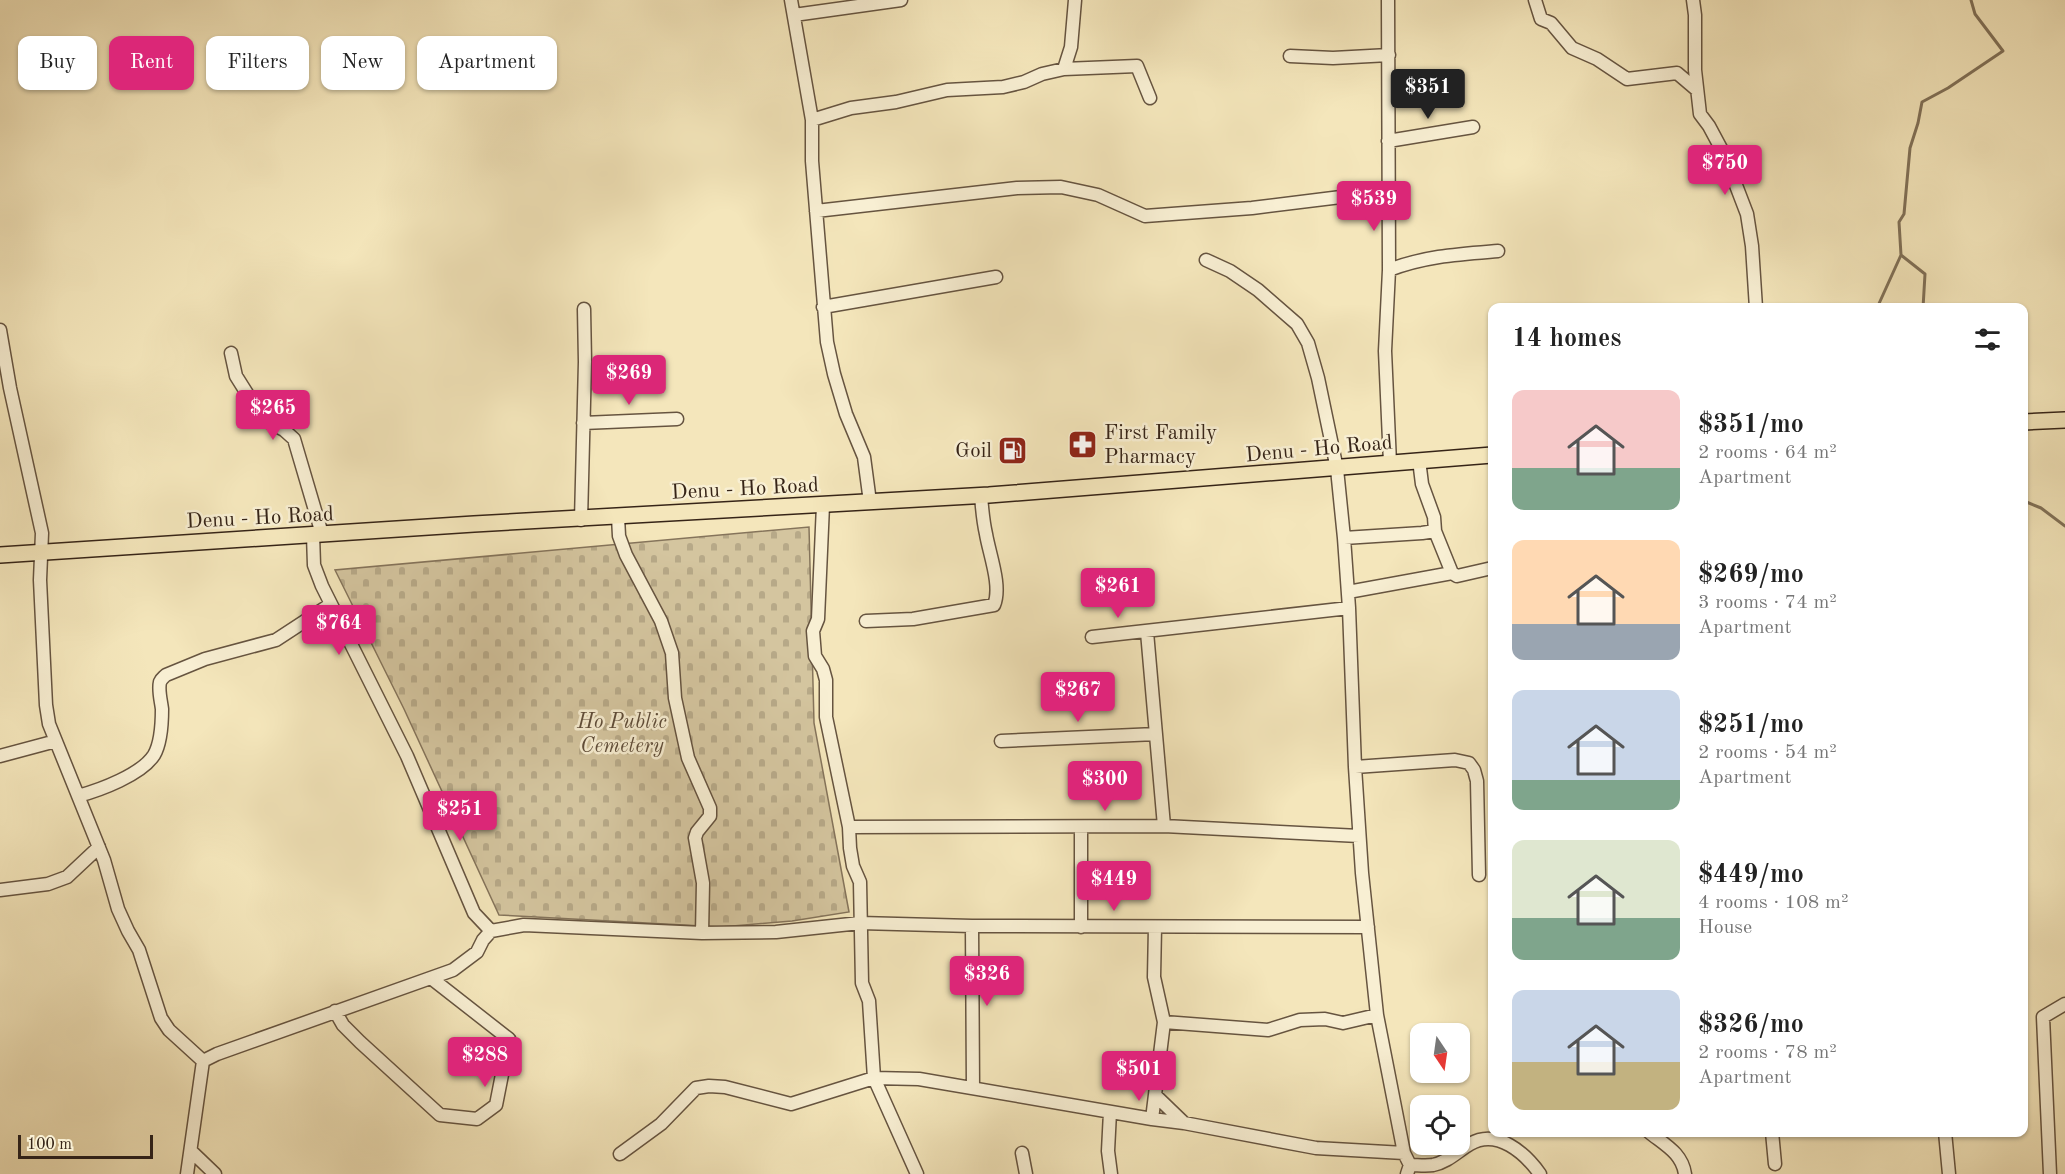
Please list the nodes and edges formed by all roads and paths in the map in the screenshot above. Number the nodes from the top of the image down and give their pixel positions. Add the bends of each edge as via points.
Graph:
1 (791, 0) edge
2 (901, 0) edge
3 (1075, 0) edge
4 (1388, 0) edge
5 (1535, 0) edge
6 (1693, 0) edge
7 (794, 15) junction
8 (1389, 55) junction
9 (1290, 56) dead end
10 (1064, 69) junction
11 (1697, 90) junction
12 (1150, 98) dead end
13 (812, 120) junction
14 (1473, 127) dead end
15 (1388, 141) junction
16 (1388, 208) junction
17 (816, 211) junction
18 (1498, 251) dead end
19 (1206, 260) dead end
20 (1389, 270) junction
21 (996, 278) dead end
22 (1756, 303) edge
23 (824, 307) junction
24 (584, 309) dead end
25 (0, 330) edge
26 (231, 353) dead end
27 (677, 419) dead end
28 (2065, 420) edge
29 (2028, 422) edge
30 (583, 423) junction
31 (1488, 455) edge
32 (1419, 460) junction
33 (1390, 463) junction
34 (1337, 469) junction
35 (981, 495) junction
36 (870, 502) junction
37 (823, 505) junction
38 (618, 517) junction
39 (581, 520) junction
40 (1435, 531) junction
41 (317, 535) junction
42 (1344, 538) junction
43 (42, 552) junction
44 (0, 555) edge
45 (1488, 569) edge
46 (1452, 573) junction
47 (1348, 592) junction
48 (331, 604) junction
49 (1349, 608) junction
50 (866, 621) dead end
51 (1147, 632) junction
52 (1092, 637) dead end
53 (1156, 734) junction
54 (56, 741) junction
55 (1001, 741) dead end
56 (0, 756) edge
57 (1355, 767) junction
58 (78, 796) junction
59 (1164, 826) junction
60 (849, 827) junction
61 (1081, 827) junction
62 (1359, 836) junction
63 (99, 847) junction
64 (1479, 875) dead end
65 (0, 890) edge
66 (860, 923) junction
67 (972, 926) junction
68 (1081, 927) junction
69 (1155, 927) junction
70 (1368, 927) junction
71 (491, 931) junction
72 (702, 933) junction
73 (431, 978) junction
74 (2065, 1004) edge
75 (334, 1011) junction
76 (1377, 1015) junction
77 (1164, 1022) junction
78 (203, 1061) junction
79 (874, 1078) junction
80 (973, 1088) junction
81 (1155, 1095) junction
82 (1110, 1112) junction
83 (1152, 1119) junction
84 (1184, 1123) junction
85 (1488, 1133) edge
86 (1656, 1137) edge
87 (1772, 1137) edge
88 (1945, 1137) edge
89 (1481, 1138) junction
90 (191, 1151) junction
91 (1022, 1153) dead end
92 (620, 1154) dead end
93 (1407, 1164) edge
94 (1775, 1164) dead end
95 (1433, 1170) edge
96 (187, 1174) edge
97 (215, 1174) edge
98 (917, 1174) edge
99 (1026, 1174) edge
100 (1111, 1174) edge
101 (1540, 1174) edge
102 (1685, 1174) edge
103 (1949, 1174) edge
104 (2050, 1174) edge

1 - 7 street
2 - 7 street
3 - 10 street via 1071,46
4 - 8 street
5 - 11 street via 1541,19 1551,23 1572,48 1627,79 1677,73
6 - 11 street
7 - 13 street
8 - 9 street
8 - 15 street
10 - 12 street via 1137,66
10 - 13 street via 1003,87 947,90 851,108
11 - 22 street via 1700,114 1724,154 1747,214
13 - 17 street
14 - 15 street
15 - 16 street
16 - 17 street via 1357,195 1145,216 1098,195 1060,188 1017,188
16 - 20 street
17 - 23 street
18 - 20 street via 1448,255
19 - 34 street via 1257,290 1305,334
20 - 33 street via 1386,351
21 - 23 street
23 - 36 street via 826,342 846,414 864,457
24 - 30 street
25 - 43 street via 42,533
26 - 41 street via 236,376 258,411 294,440
27 - 30 street
28 - 29 main road
30 - 39 street
31 - 32 main road, Denu - Ho Road
32 - 33 main road, Denu - Ho Road
32 - 40 street
33 - 34 main road, Denu - Ho Road
34 - 35 main road, Denu - Ho Road
34 - 42 street
35 - 36 main road, Denu - Ho Road
35 - 50 street via 994,567 994,605 913,619
36 - 37 main road, Denu - Ho Road
37 - 38 main road, Denu - Ho Road
37 - 60 street via 818,619 813,631 815,656 826,680 826,717
38 - 39 main road, Denu - Ho Road
38 - 72 street via 626,555 661,621 672,653 675,698 688,758 710,808 710,816 695,838 703,883
39 - 41 main road, Denu - Ho Road
40 - 42 street
40 - 46 street
41 - 43 main road, Denu - Ho Road
41 - 48 street via 314,565
42 - 47 street
43 - 44 main road, Denu - Ho Road
43 - 54 street via 46,705
45 - 46 street via 1457,576
46 - 47 street
47 - 49 street
48 - 58 street via 276,640 205,659 161,679 160,736 154,755 113,783
48 - 71 street via 407,756 474,913
49 - 51 street
49 - 57 street
51 - 52 street
51 - 53 street
53 - 55 street
53 - 59 street
54 - 56 street
54 - 58 street
57 - 62 street
57 - 64 street via 1455,760 1469,763 1477,782
58 - 63 street
59 - 61 street
59 - 62 street
60 - 61 street
60 - 66 street via 850,848 860,882
61 - 68 street
62 - 70 street
63 - 65 street via 67,877 48,884
63 - 78 street via 118,909 139,950 161,1018
66 - 67 street
66 - 72 street via 776,932
66 - 79 street via 862,983 869,1001
67 - 68 street
67 - 80 street
68 - 69 street
69 - 70 street
69 - 77 street via 1154,977
70 - 76 street
71 - 72 street via 524,925
71 - 73 street via 477,952 453,970
73 - 75 street
73 - 75 street via 509,1039 496,1105 477,1119 440,1114 360,1042
74 - 104 street via 2043,1017
75 - 78 street
76 - 77 street via 1343,1023 1300,1020 1268,1030
76 - 93 street
77 - 81 street
78 - 90 street
79 - 80 street via 919,1079
79 - 92 street via 791,1104 725,1087 696,1088 661,1124
79 - 98 street
80 - 82 street
81 - 83 street
81 - 84 street
82 - 83 street
82 - 100 street
83 - 84 street
84 - 93 street
85 - 89 street
86 - 102 street via 1679,1155
87 - 94 street
88 - 103 street
89 - 95 street
89 - 101 street via 1503,1141 1530,1160
90 - 96 street
90 - 97 street
91 - 99 street
93 - 95 street

